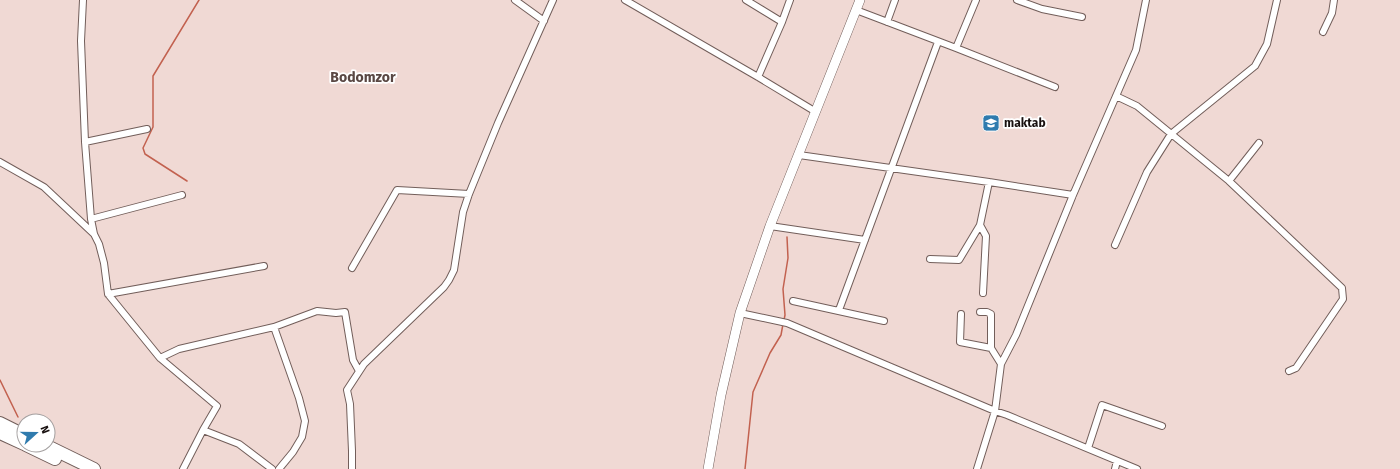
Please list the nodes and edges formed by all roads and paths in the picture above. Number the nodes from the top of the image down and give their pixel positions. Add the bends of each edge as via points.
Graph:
1 (83, 0) edge
2 (515, 0) edge
3 (553, 0) edge
4 (625, 0) edge
5 (746, 0) edge
6 (790, 0) edge
7 (860, 0) edge
8 (896, 0) edge
9 (976, 0) edge
10 (1017, 0) edge
11 (1146, 0) edge
12 (1277, 0) edge
13 (1334, 0) edge
14 (856, 10) junction
15 (1082, 17) dead end
16 (544, 21) junction
17 (782, 22) junction
18 (887, 22) junction
19 (1323, 32) dead end
20 (938, 42) junction
21 (956, 48) junction
22 (758, 77) junction
23 (1055, 87) dead end
24 (1116, 96) junction
25 (816, 112) junction
26 (148, 129) dead end
27 (1171, 134) junction
28 (85, 142) junction
29 (1259, 143) dead end
30 (799, 155) junction
31 (0, 162) edge
32 (892, 168) junction
33 (1229, 181) junction
34 (989, 182) junction
35 (469, 194) junction
36 (182, 195) dead end
37 (1073, 195) junction
38 (91, 219) junction
39 (980, 225) junction
40 (770, 226) junction
41 (94, 234) junction
42 (864, 240) junction
43 (1115, 244) dead end
44 (930, 259) dead end
45 (264, 266) dead end
46 (352, 268) dead end
47 (983, 293) dead end
48 (108, 294) junction
49 (793, 301) dead end
50 (839, 310) junction
51 (980, 312) dead end
52 (740, 313) junction
53 (961, 314) dead end
54 (884, 321) dead end
55 (274, 327) junction
56 (991, 348) junction
57 (160, 358) junction
58 (1001, 364) junction
59 (359, 371) junction
60 (1289, 371) dead end
61 (995, 411) junction
62 (0, 423) edge
63 (1162, 426) dead end
64 (203, 430) junction
65 (16, 431) edge
66 (0, 433) edge
67 (16, 441) edge
68 (1088, 448) junction
69 (56, 450) edge
70 (42, 453) edge
71 (1118, 461) junction
72 (75, 469) edge
73 (94, 469) edge
74 (183, 469) edge
75 (272, 469) edge
76 (280, 469) edge
77 (351, 469) edge
78 (708, 469) edge
79 (977, 469) edge
80 (1115, 469) edge
81 (1137, 469) edge

1 - 28 street via 81,41
2 - 16 street
3 - 16 street
4 - 22 street
5 - 17 street
6 - 17 street
7 - 14 main road
8 - 18 street
9 - 21 street
10 - 15 street via 1042,9
11 - 24 street via 1136,50
12 - 27 street via 1267,44 1256,66
13 - 19 street via 1332,13
14 - 18 street
14 - 25 main road
16 - 35 street
17 - 22 street
18 - 20 street
20 - 21 street
20 - 32 street
21 - 23 street
22 - 25 street
24 - 27 street via 1137,106
24 - 37 street
25 - 30 main road
26 - 28 street
27 - 33 street
27 - 43 street via 1147,172
28 - 38 street
29 - 33 street
30 - 32 street
30 - 40 main road
31 - 41 street via 44,187
32 - 34 street
32 - 42 street
33 - 60 street via 1342,288 1344,298 1296,368
34 - 37 street
34 - 39 street
35 - 46 street via 397,190
35 - 59 street via 463,212 454,270 449,280
36 - 38 street
37 - 58 street via 1016,335
38 - 41 street
39 - 44 street via 959,260
39 - 47 street via 986,236
40 - 42 street
40 - 52 main road
41 - 48 street via 104,263
42 - 50 street
45 - 48 street
48 - 57 street
49 - 50 street
50 - 54 street
51 - 56 street via 991,314
52 - 61 street via 787,323
52 - 78 main road via 721,395
53 - 56 street via 960,342
55 - 57 street via 179,349
55 - 59 street via 317,311 336,314 345,312 353,360
55 - 76 street via 305,421 302,437
56 - 58 street
57 - 64 street via 217,406
58 - 61 street
59 - 77 street via 348,390
61 - 68 street
61 - 79 street
62 - 65 highway
63 - 68 street via 1102,405
64 - 74 street
64 - 75 street via 239,444
66 - 67 highway
68 - 71 street
69 - 73 highway
70 - 72 highway
71 - 80 street
71 - 81 street

